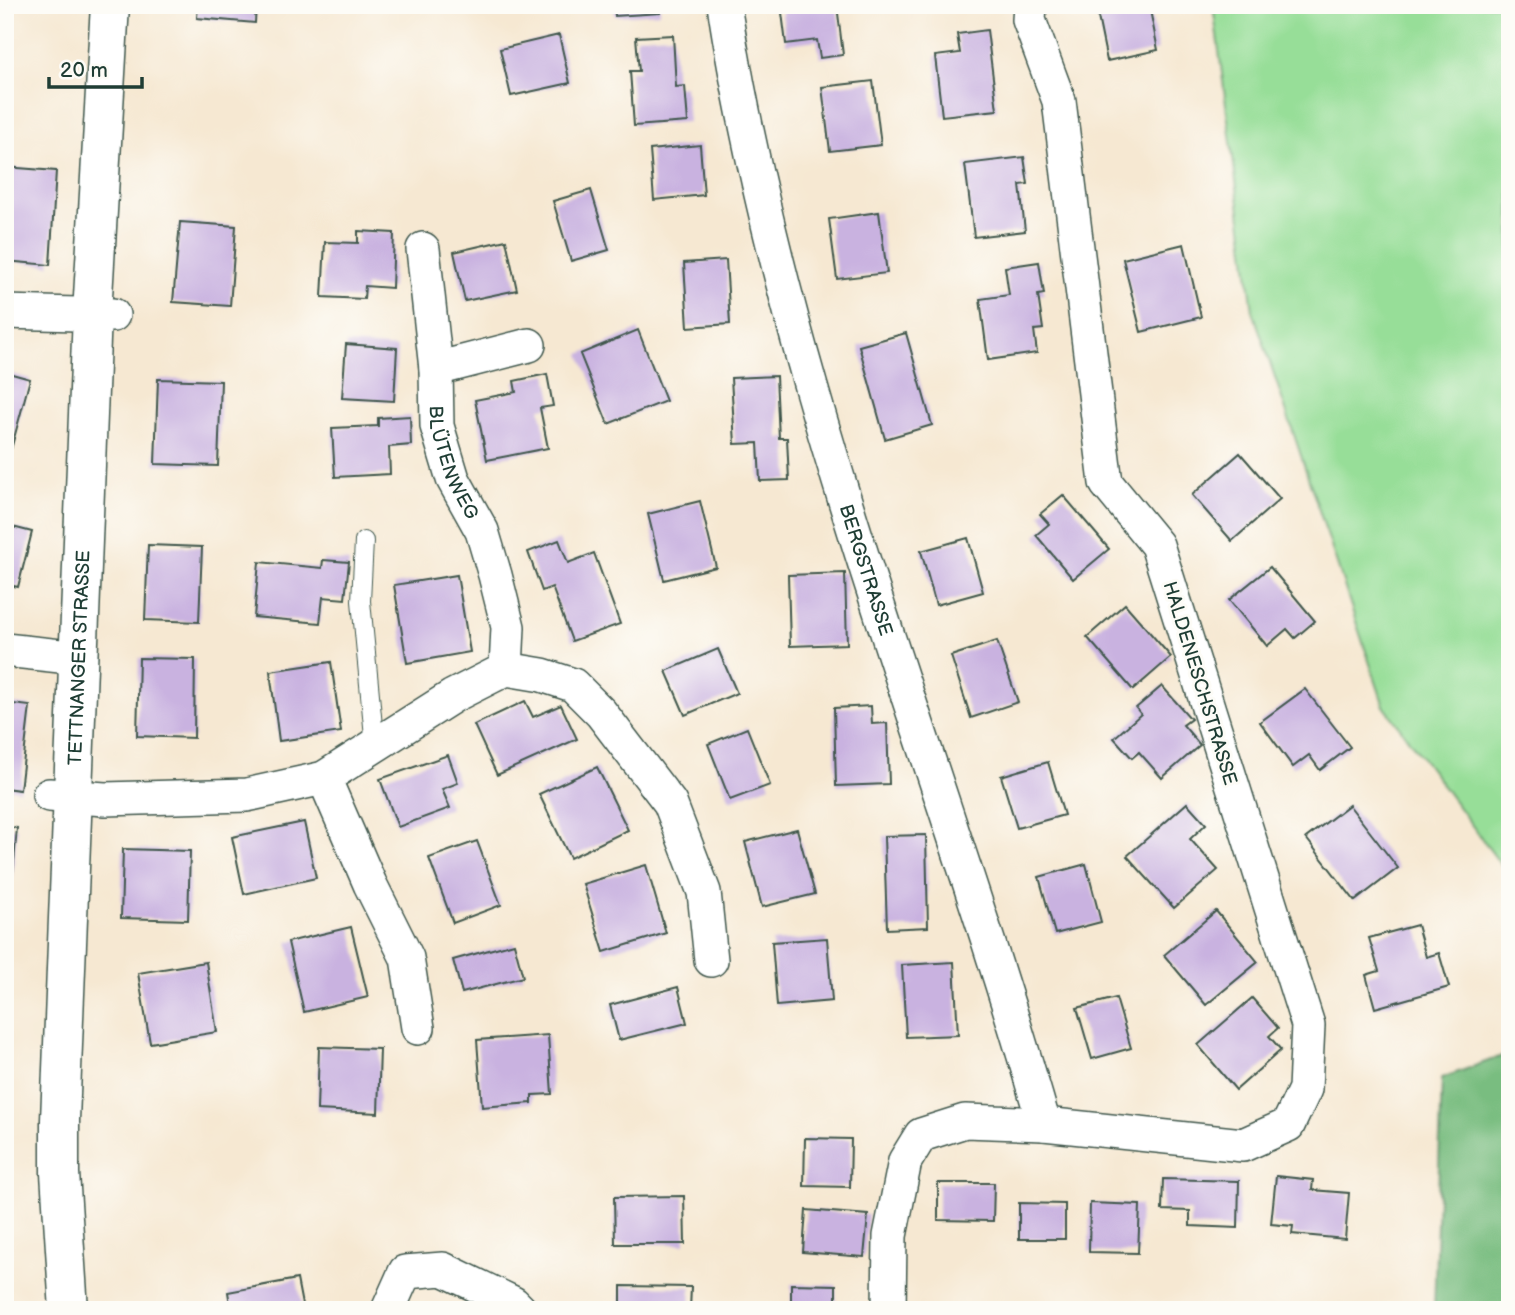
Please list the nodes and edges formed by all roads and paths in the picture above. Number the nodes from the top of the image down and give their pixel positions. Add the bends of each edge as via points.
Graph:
1 (110, 5) edge
2 (724, 5) edge
3 (1030, 5) edge
4 (423, 249) dead end
5 (5, 312) edge
6 (102, 314) junction
7 (529, 345) dead end
8 (436, 369) junction
9 (364, 541) dead end
10 (5, 650) edge
11 (79, 658) junction
12 (506, 669) junction
13 (374, 747) junction
14 (324, 778) junction
15 (62, 796) junction
16 (711, 960) dead end
17 (418, 1028) dead end
18 (1044, 1124) junction
19 (69, 1310) edge
20 (388, 1310) edge
21 (520, 1310) edge
22 (889, 1310) edge

1 - 6 street, TETTNANGER STRASSE
2 - 18 street, BERGSTRASSE via 735,74 791,309 852,520 999,967
3 - 18 street, HALDENESCHSTRASSE via 1029,20 1059,101 1106,484 1157,545 1308,1025 1305,1089 1288,1125 1243,1145
4 - 8 street, BLÜTENWEG
5 - 6 street
6 - 11 street, TETTNANGER STRASSE
7 - 8 street
8 - 12 street, BLÜTENWEG via 437,426 453,479 482,531 495,575 508,627
9 - 13 lane via 361,601
10 - 11 street
11 - 15 street, TETTNANGER STRASSE
12 - 13 street via 453,696
12 - 16 street via 573,685 601,713 670,803 704,892
13 - 14 street
14 - 15 street via 247,795
14 - 17 street via 407,958
15 - 19 street, TETTNANGER STRASSE via 60,1173
18 - 22 street, HALDENESCHSTRASSE via 965,1121 922,1135 905,1161 890,1236
20 - 21 street via 405,1272 443,1269

